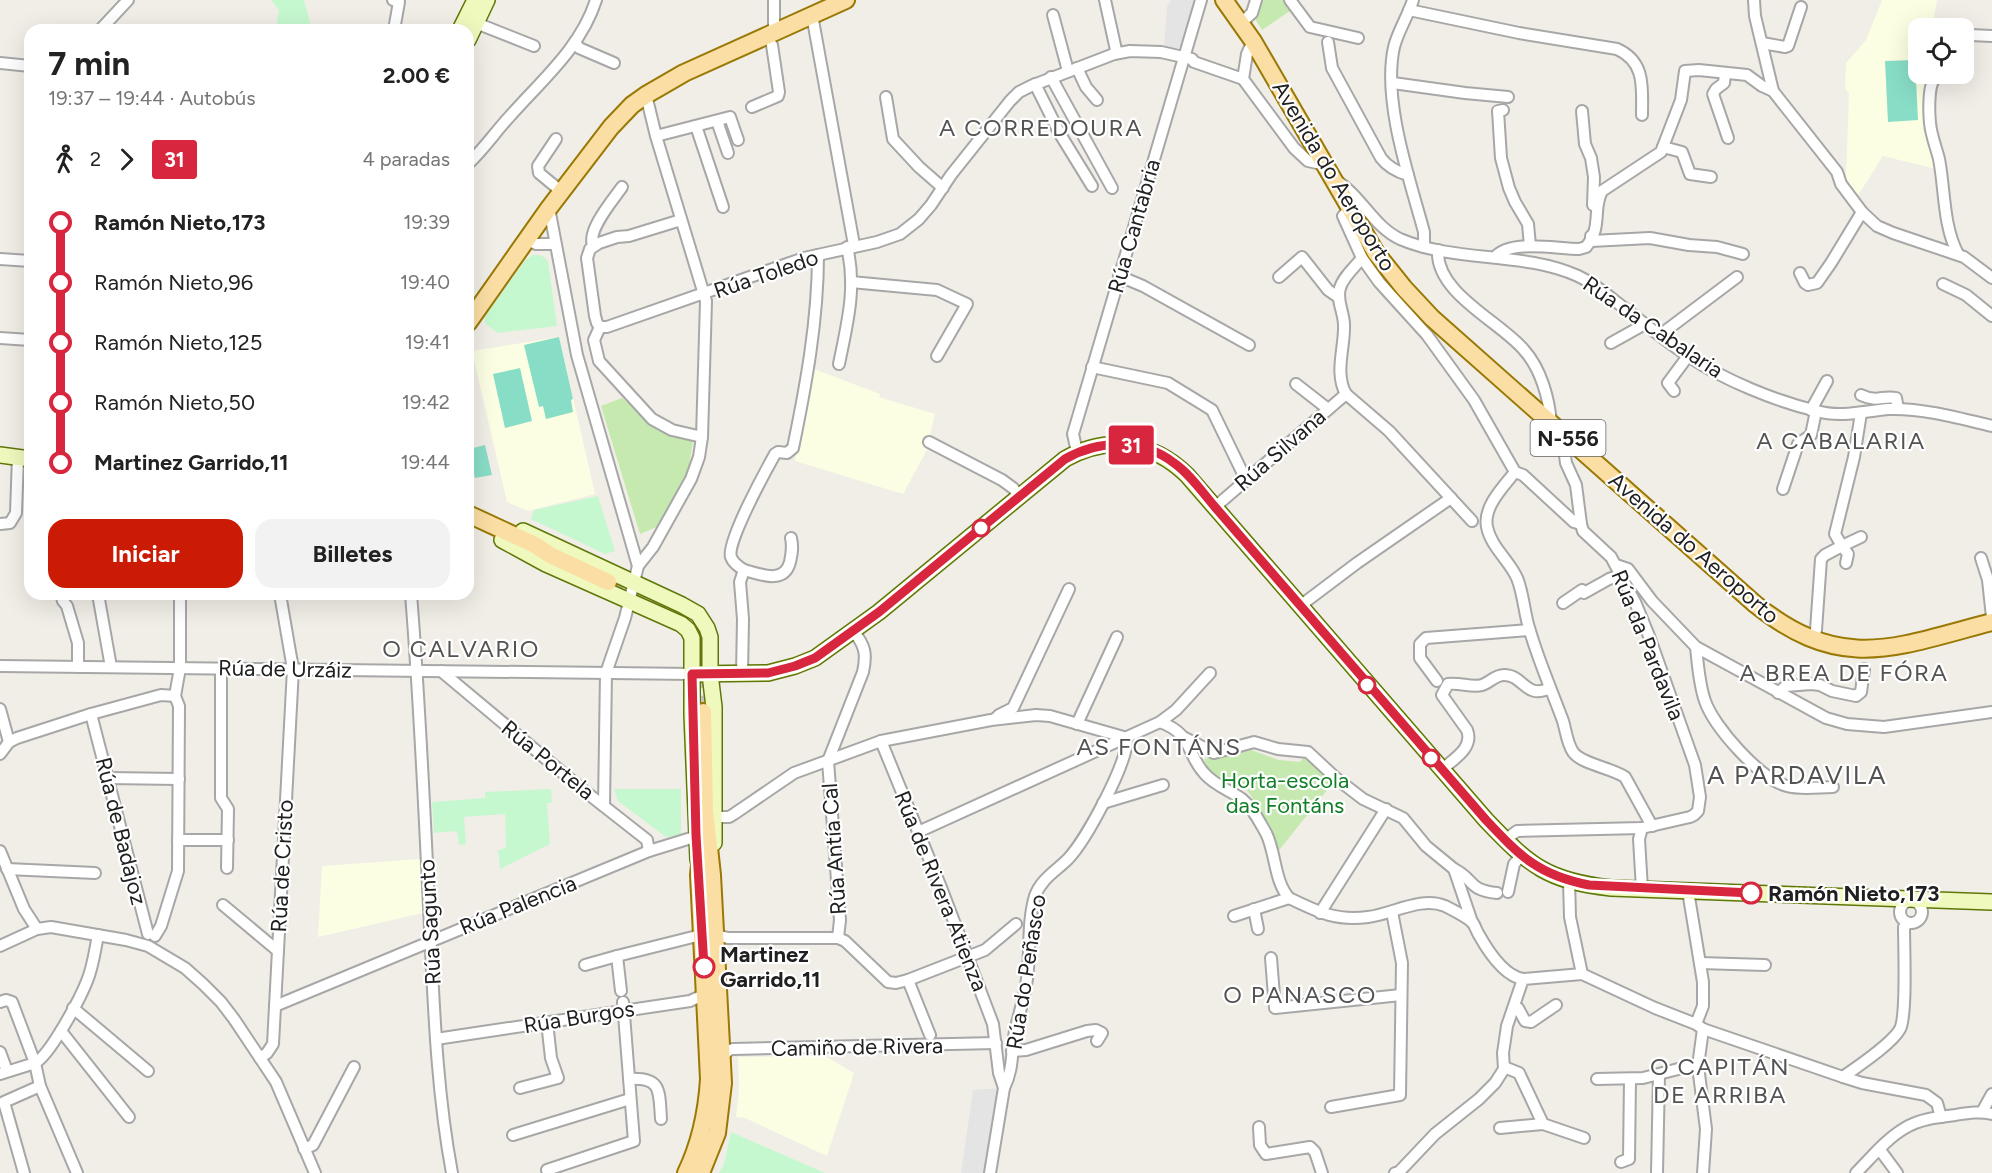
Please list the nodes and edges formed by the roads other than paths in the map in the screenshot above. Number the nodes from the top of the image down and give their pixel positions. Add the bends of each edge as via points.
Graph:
1 (128, 0) edge
2 (393, 0) edge
3 (475, 0) edge
4 (487, 0) edge
5 (596, 0) edge
6 (774, 0) edge
7 (846, 0) edge
8 (1105, 0) edge
9 (1201, 0) edge
10 (1224, 0) edge
11 (1256, 0) edge
12 (1290, 0) edge
13 (1754, 0) edge
14 (1411, 5) edge
15 (1800, 8) dead end
16 (812, 15) junction
17 (1053, 15) dead end
18 (1241, 22) junction
19 (476, 23) junction
20 (106, 24) edge
21 (395, 24) edge
22 (463, 24) edge
23 (474, 27) edge
24 (1974, 35) edge
25 (1992, 36) edge
26 (1358, 38) dead end
27 (773, 39) junction
28 (1253, 41) junction
29 (575, 42) junction
30 (1328, 42) dead end
31 (1762, 43) junction
32 (534, 46) dead end
33 (1114, 54) junction
34 (1183, 57) junction
35 (0, 63) edge
36 (614, 63) dead end
37 (24, 65) edge
38 (1072, 70) junction
39 (1725, 74) junction
40 (1051, 77) junction
41 (1243, 79) junction
42 (1393, 83) junction
43 (1035, 84) junction
44 (1931, 84) edge
45 (1773, 91) junction
46 (646, 95) junction
47 (886, 97) dead end
48 (1508, 97) dead end
49 (1097, 100) dead end
50 (752, 107) dead end
51 (1503, 110) dead end
52 (1582, 111) dead end
53 (1642, 114) dead end
54 (717, 121) junction
55 (696, 126) junction
56 (656, 136) junction
57 (1728, 138) dead end
58 (556, 139) dead end
59 (738, 140) dead end
60 (1663, 147) junction
61 (728, 153) dead end
62 (474, 157) edge
63 (1330, 172) junction
64 (1408, 175) junction
65 (1711, 177) dead end
66 (1092, 186) dead end
67 (622, 187) dead end
68 (943, 188) junction
69 (1112, 188) dead end
70 (562, 192) junction
71 (723, 207) dead end
72 (549, 208) junction
73 (1350, 208) junction
74 (1862, 212) junction
75 (681, 220) junction
76 (531, 234) junction
77 (555, 238) junction
78 (1591, 241) junction
79 (593, 245) junction
80 (850, 246) junction
81 (1530, 246) junction
82 (1424, 247) junction
83 (1438, 250) junction
84 (1743, 254) dead end
85 (1958, 254) junction
86 (818, 255) junction
87 (1495, 257) junction
88 (1362, 258) junction
89 (0, 259) edge
90 (24, 261) edge
91 (1800, 273) dead end
92 (1119, 276) junction
93 (1280, 277) dead end
94 (1737, 277) dead end
95 (1992, 278) edge
96 (851, 282) junction
97 (1943, 284) dead end
98 (704, 294) junction
99 (1338, 297) junction
100 (474, 315) edge
101 (1992, 316) edge
102 (1645, 324) junction
103 (600, 327) junction
104 (1660, 334) junction
105 (0, 338) edge
106 (24, 340) edge
107 (1611, 343) dead end
108 (1249, 345) dead end
109 (937, 356) dead end
110 (1688, 356) junction
111 (839, 364) dead end
112 (1092, 367) junction
113 (1827, 381) dead end
114 (1296, 384) dead end
115 (1674, 391) dead end
116 (1346, 394) junction
117 (1861, 395) dead end
118 (1328, 409) junction
119 (1813, 410) junction
120 (1898, 410) junction
121 (1861, 413) junction
122 (1992, 426) edge
123 (1556, 428) junction
124 (702, 437) junction
125 (929, 442) dead end
126 (1077, 452) junction
127 (0, 455) edge
128 (24, 458) edge
129 (1515, 472) junction
130 (1246, 480) junction
131 (1783, 489) dead end
132 (1020, 496) junction
133 (1451, 498) junction
134 (474, 507) edge
135 (1215, 507) junction
136 (474, 517) edge
137 (1472, 521) dead end
138 (0, 524) edge
139 (1581, 524) junction
140 (474, 528) edge
141 (1861, 537) dead end
142 (791, 538) dead end
143 (502, 540) junction
144 (1842, 546) junction
145 (550, 555) junction
146 (1981, 558) dead end
147 (1846, 563) dead end
148 (638, 566) junction
149 (744, 570) junction
150 (1619, 570) junction
151 (608, 582) tunnel mouth
152 (635, 582) junction
153 (1069, 589) dead end
154 (63, 600) edge
155 (99, 600) edge
156 (180, 600) edge
157 (281, 600) edge
158 (411, 600) edge
159 (629, 601) junction
160 (1563, 603) dead end
161 (1300, 606) junction
162 (1992, 619) edge
163 (1529, 630) junction
164 (853, 631) junction
165 (1118, 637) dead end
166 (1813, 640) junction
167 (1696, 646) junction
168 (0, 666) edge
169 (78, 667) junction
170 (111, 667) junction
171 (180, 668) junction
172 (221, 669) junction
173 (293, 669) junction
174 (1864, 669) dead end
175 (417, 671) junction
176 (441, 671) junction
177 (606, 673) junction
178 (1210, 673) dead end
179 (692, 674) junction
180 (710, 674) junction
181 (742, 674) junction
182 (1437, 681) dead end
183 (1550, 688) junction
184 (1779, 693) junction
185 (175, 696) junction
186 (0, 709) edge
187 (703, 712) tunnel mouth
188 (1992, 712) edge
189 (91, 714) junction
190 (995, 720) junction
191 (1160, 722) junction
192 (1077, 724) junction
193 (1127, 738) junction
194 (1185, 738) junction
195 (881, 741) junction
196 (9, 742) junction
197 (0, 754) edge
198 (828, 761) junction
199 (1442, 770) junction
200 (107, 778) junction
201 (179, 779) junction
202 (1163, 785) dead end
203 (1833, 787) dead end
204 (1103, 802) junction
205 (604, 806) junction
206 (1386, 809) junction
207 (710, 814) junction
208 (1647, 827) junction
209 (918, 832) junction
210 (696, 835) junction
211 (178, 840) junction
212 (228, 840) junction
213 (1505, 840) junction
214 (649, 851) junction
215 (0, 853) edge
216 (1521, 856) junction
217 (227, 868) dead end
218 (7, 869) junction
219 (1454, 869) junction
220 (95, 873) dead end
221 (706, 874) junction
222 (1569, 881) junction
223 (1642, 889) junction
224 (1688, 891) junction
225 (1289, 898) junction
226 (1911, 902) junction
227 (1992, 902) edge
228 (223, 905) dead end
229 (1254, 909) junction
230 (1392, 912) junction
231 (1320, 913) junction
232 (1234, 916) dead end
233 (1473, 922) junction
234 (1016, 924) dead end
235 (1907, 924) junction
236 (37, 929) junction
237 (1258, 929) dead end
238 (708, 932) junction
239 (98, 935) junction
240 (152, 935) junction
241 (838, 938) junction
242 (431, 941) junction
243 (138, 943) junction
244 (0, 946) edge
245 (158, 951) junction
246 (278, 951) junction
247 (617, 956) junction
248 (968, 957) junction
249 (1271, 958) dead end
250 (1700, 963) junction
251 (585, 965) dead end
252 (1765, 965) dead end
253 (1582, 974) junction
254 (1523, 979) junction
255 (908, 980) junction
256 (711, 990) junction
257 (1401, 995) junction
258 (622, 1001) junction
259 (0, 1002) edge
260 (1556, 1005) dead end
261 (275, 1006) junction
262 (1514, 1007) junction
263 (73, 1008) junction
264 (547, 1022) junction
265 (1700, 1027) junction
266 (61, 1032) junction
267 (930, 1035) dead end
268 (436, 1039) junction
269 (1097, 1041) dead end
270 (996, 1043) junction
271 (1012, 1051) junction
272 (0, 1052) edge
273 (260, 1058) junction
274 (722, 1058) junction
275 (35, 1063) junction
276 (1698, 1066) junction
277 (354, 1067) dead end
278 (1504, 1067) junction
279 (148, 1071) dead end
280 (4, 1073) edge
281 (1659, 1075) junction
282 (1844, 1077) junction
283 (628, 1078) junction
284 (1597, 1079) dead end
285 (1630, 1079) junction
286 (40, 1086) junction
287 (520, 1088) dead end
288 (1004, 1088) junction
289 (1992, 1094) edge
290 (630, 1099) junction
291 (1331, 1107) dead end
292 (1987, 1113) edge
293 (1941, 1117) junction
294 (129, 1118) dead end
295 (661, 1119) dead end
296 (1543, 1124) junction
297 (1259, 1127) dead end
298 (1500, 1128) dead end
299 (513, 1135) dead end
300 (1584, 1138) dead end
301 (304, 1149) junction
302 (1880, 1150) junction
303 (1621, 1162) dead end
304 (547, 1170) dead end
305 (74, 1171) edge
306 (24, 1173) edge
307 (315, 1173) edge
308 (452, 1173) edge
309 (686, 1173) edge
310 (701, 1173) edge
311 (990, 1173) edge
312 (1322, 1173) edge
313 (1395, 1173) edge
314 (1657, 1173) edge
315 (1703, 1173) edge
316 (1856, 1173) edge
317 (1897, 1173) edge

1 - 20 street
2 - 21 street via 399,2
3 - 22 main road
4 - 19 main road
5 - 29 street
6 - 27 street
7 - 16 main road
8 - 33 street
9 - 34 street, Rúa Cantabria
10 - 18 main road, Avenida do Aeroporto
11 - 18 street via 1252,14
12 - 26 street via 1310,27
13 - 31 street
14 - 42 street via 1394,47
14 - 53 street via 1519,33 1624,52 1640,72
15 - 31 street via 1788,46
16 - 27 main road
16 - 80 street
17 - 38 street
18 - 28 main road, Avenida do Aeroporto
19 - 23 main road
19 - 32 street
24 - 25 street
27 - 46 main road via 684,74
27 - 50 street via 778,96
28 - 41 street
28 - 63 main road, Avenida do Aeroporto
29 - 36 street via 579,48
29 - 62 street via 552,73
30 - 64 street via 1332,68 1381,158
31 - 45 street
33 - 34 street, Rúa Toledo via 1161,51
33 - 38 street, Rúa Toledo
34 - 41 street, Rúa Toledo
34 - 92 street, Rúa Cantabria
35 - 37 street
38 - 40 street, Rúa Toledo
38 - 49 street
39 - 45 street via 1748,75
39 - 57 street via 1723,86 1713,94
39 - 60 street via 1685,71 1681,100
40 - 43 street, Rúa Toledo
40 - 69 street
41 - 63 street via 1294,148 1308,161
42 - 48 street
42 - 64 street via 1398,133
43 - 66 street
43 - 68 street, Rúa Toledo via 1010,101
44 - 85 street via 1930,124 1952,244
45 - 74 street
46 - 56 street
46 - 70 main road via 611,127
47 - 68 street via 893,139
51 - 81 street via 1498,111 1501,158 1509,188 1528,224
52 - 78 street via 1594,177
54 - 55 street
54 - 59 street via 730,117
54 - 61 street
55 - 56 street
55 - 71 street
56 - 75 street
58 - 70 street via 538,166 539,173
60 - 65 street via 1682,152 1690,174
60 - 78 street via 1602,191
63 - 73 main road, Avenida do Aeroporto
63 - 82 street, Rúa da Cabalaria via 1387,231
64 - 82 street via 1424,232
67 - 79 street via 594,228
68 - 80 street, Rúa Toledo via 906,231 877,242
70 - 72 main road
72 - 76 main road
72 - 77 street
73 - 88 street via 1343,216
73 - 123 main road, Avenida do Aeroporto / N-556 via 1376,253 1417,303
74 - 85 street via 1877,226
74 - 91 street via 1817,283 1804,283
75 - 79 street
75 - 98 street
76 - 77 street via 536,244
76 - 100 main road
77 - 148 street via 577,355
78 - 81 street via 1579,249
78 - 84 street via 1650,238
79 - 103 street via 587,258
80 - 86 street, Rúa Toledo
80 - 96 street
81 - 87 street via 1504,250
82 - 83 street, Rúa da Cabalaria
83 - 87 street, Rúa da Cabalaria
83 - 123 street via 1443,273 1464,300 1524,349 1533,363
85 - 95 street
86 - 98 street, Rúa Toledo
86 - 149 street via 806,387 793,448 775,454 730,549 732,560
87 - 102 street, Rúa da Cabalaria via 1579,276
88 - 99 street via 1343,281
88 - 129 street via 1427,335 1474,400
89 - 90 street
92 - 108 street
92 - 112 street, Rúa Cantabria
93 - 99 street via 1302,257
94 - 104 street
96 - 109 street via 937,290 968,304
96 - 111 street via 852,304
97 - 101 street via 1966,295
98 - 103 street
98 - 124 street, Rúa Toledo via 707,313
99 - 116 street via 1345,324 1341,386
102 - 104 street, Rúa da Cabalaria
102 - 107 street
103 - 124 street via 594,340 599,361 652,419 672,430
104 - 110 street, Rúa da Cabalaria
105 - 106 street
110 - 115 street via 1668,383
110 - 119 street, Rúa da Cabalaria via 1738,383
112 - 126 street, Rúa Cantabria via 1074,434
112 - 130 street via 1168,383 1212,410
113 - 119 street
114 - 118 street
116 - 118 street, Rúa Silvana
116 - 133 street via 1389,431
117 - 120 street via 1875,400 1896,398
118 - 130 street, Rúa Silvana
119 - 121 street, Rúa da Cabalaria
119 - 131 street via 1811,435 1798,444
120 - 121 street, Rúa da Cabalaria
120 - 122 street, Rúa da Cabalaria
121 - 144 street via 1835,534
123 - 139 street via 1576,485
123 - 166 main road, Avenida do Aeroporto / N-556 via 1755,604 1788,629
124 - 148 street, Rúa Toledo via 691,479
125 - 132 street via 1002,480
126 - 132 main road
126 - 135 main road via 1115,444 1160,454 1175,463
127 - 128 main road
128 - 138 street via 16,513 10,523
129 - 139 street, Rúa da Pardavila
129 - 163 street via 1487,513 1486,527 1518,582
130 - 135 street, Rúa Silvana
132 - 164 main road
133 - 137 street
133 - 161 street
134 - 152 main road
135 - 161 main road
136 - 145 main road
139 - 150 street, Rúa da Pardavila
140 - 143 main road
141 - 144 street
142 - 149 street via 793,550 784,574 778,577
143 - 145 main road
143 - 159 main road
144 - 147 street via 1848,554
144 - 166 street via 1821,559
145 - 151 main road
146 - 162 street
148 - 152 street, Rúa Toledo
149 - 181 street via 740,582
150 - 160 street via 1610,579
150 - 167 street via 1628,570
150 - 208 street, Rúa da Pardavila via 1649,636 1695,765 1700,797 1694,815
152 - 159 street, Rúa Toledo
152 - 180 main road via 698,614 710,637
153 - 190 street via 1013,708
154 - 169 street via 78,643
155 - 170 street
156 - 171 street
157 - 173 street, Rúa de Cristo
158 - 175 street, Rúa Sagunto
159 - 177 street, Rúa Toledo
159 - 179 main road via 688,630 692,638
161 - 199 main road
162 - 166 main road, Avenida do Aeroporto / N-556 via 1889,648 1850,649
163 - 182 street via 1426,638 1420,644 1420,658
163 - 183 street
164 - 181 main road via 828,650 795,666
164 - 198 street via 864,645 865,661
165 - 192 street
167 - 184 street
167 - 203 street via 1705,702 1743,755 1790,787
168 - 169 street, Rúa de Urzáiz
169 - 170 street, Rúa de Urzáiz
170 - 171 street, Rúa de Urzáiz
171 - 172 street, Rúa de Urzáiz
171 - 185 street
172 - 173 street, Rúa de Urzáiz
172 - 212 street via 221,798 228,809
173 - 175 street, Rúa de Urzáiz
173 - 246 street, Rúa de Cristo
174 - 184 street via 1861,692 1856,696 1811,684 1786,686
175 - 176 street, Rúa de Urzáiz
175 - 242 street, Rúa Sagunto
176 - 177 street, Rúa de Urzáiz
176 - 205 street, Rúa Portela
177 - 179 street, Rúa de Urzáiz
177 - 205 street, Rúa Toledo
178 - 191 street
179 - 180 main road
179 - 210 main road
180 - 181 main road
180 - 207 main road via 714,707
183 - 199 street via 1541,693 1531,691 1505,675 1482,685 1448,684 1442,695 1469,736 1465,750
183 - 208 street via 1573,752 1625,777
184 - 188 street via 1826,718 1868,727
185 - 189 street via 161,695
185 - 201 street via 179,706
186 - 196 street
187 - 207 main road
189 - 196 street
189 - 200 street, Rúa de Badajoz
190 - 192 street via 1036,715
190 - 195 street
191 - 193 street
191 - 194 street
192 - 193 street
193 - 204 street, Rúa do Peñasco via 1127,750
193 - 209 street
194 - 206 street via 1214,753 1254,742 1308,752 1363,799
194 - 225 street via 1202,771 1253,810
195 - 198 street
195 - 209 street, Rúa de Rivera Atienza
196 - 197 street
198 - 207 street via 794,773 729,817
198 - 241 street, Rúa Antía Cal via 840,920
199 - 213 main road
200 - 201 street
200 - 240 street, Rúa de Badajoz
201 - 211 street
202 - 204 street
204 - 271 street, Rúa do Peñasco via 1076,849 1042,882 1035,896 1027,986
205 - 214 street, Rúa Portela via 647,840
206 - 219 street via 1403,818 1426,846
206 - 231 street
207 - 221 main road
208 - 213 street, Rúa da Pardavila via 1517,831
208 - 223 street via 1640,839
209 - 248 street, Rúa de Rivera Atienza
210 - 214 street, Rúa Palencia
210 - 221 main road
211 - 212 street
211 - 240 street via 178,871 161,926
212 - 217 street
213 - 216 main road
214 - 242 street, Rúa Palencia
215 - 218 street
216 - 219 street via 1502,893 1482,892
216 - 222 main road
218 - 220 street
218 - 236 street
219 - 233 street
221 - 238 main road
222 - 223 main road
222 - 253 street via 1570,917
223 - 224 main road
224 - 226 main road
224 - 250 street
225 - 229 street
225 - 231 street
226 - 227 main road
226 - 235 street via 1902,919
226 - 235 street via 1920,920
228 - 246 street
229 - 232 street
229 - 237 street
230 - 231 street via 1342,918
230 - 233 street via 1434,903
230 - 257 street via 1401,963
233 - 254 street via 1491,955
234 - 248 street via 986,950
235 - 282 street via 1900,1028 1892,1039
236 - 239 street via 51,927
236 - 244 street
238 - 241 street via 728,938
238 - 247 street
238 - 256 main road
239 - 243 street
239 - 263 street via 87,981
240 - 243 street, Rúa de Badajoz
240 - 245 street
241 - 255 street via 888,982
242 - 261 street, Rúa Palencia
242 - 268 street, Rúa Sagunto
243 - 245 street
245 - 273 street via 184,968 221,1002
246 - 261 street, Rúa de Cristo
247 - 251 street
247 - 258 street
248 - 255 street
248 - 270 street, Rúa de Rivera Atienza
249 - 257 street via 1275,1008
250 - 252 street
250 - 265 street
253 - 254 street
253 - 265 street
254 - 262 street
255 - 267 street
256 - 258 street, Rúa Burgos via 690,1001
256 - 274 main road
256 - 309 main road via 707,1104
257 - 291 street via 1400,1095
258 - 264 street, Rúa Burgos
258 - 283 street
259 - 275 street via 12,1002
260 - 262 street via 1531,1022 1525,1021
261 - 273 street, Rúa de Cristo via 273,1044
262 - 278 street via 1507,1026
263 - 266 street
263 - 279 street
264 - 268 street, Rúa Burgos
264 - 287 street via 551,1058 558,1078
265 - 276 street
265 - 282 street
266 - 275 street
266 - 294 street
268 - 308 street, Rúa Sagunto via 442,1117
269 - 271 street via 1102,1033 1096,1030
270 - 274 street, Camiño de Rivera via 733,1049
270 - 288 street, Rúa de Rivera Atienza
271 - 288 street, Rúa do Peñasco via 1011,1075
272 - 280 street
273 - 301 street via 276,1082
274 - 310 main road via 717,1133
275 - 280 street
275 - 286 street
276 - 281 street
276 - 315 street via 1706,1129
277 - 301 street via 313,1145
278 - 296 street via 1519,1073
278 - 313 street via 1479,1099
281 - 285 street
281 - 314 street
282 - 293 street via 1926,1095 1937,1103
283 - 290 street
283 - 295 street via 651,1080 659,1092
284 - 285 street
285 - 303 street via 1629,1159
286 - 305 street
286 - 306 street via 4,1102
288 - 311 street, Rúa do Peñasco
289 - 292 street
290 - 299 street
290 - 304 street via 634,1141
292 - 293 street
293 - 302 street via 1906,1127
296 - 298 street
296 - 300 street
297 - 312 street via 1260,1145 1266,1154 1310,1147
301 - 307 street
302 - 316 street
302 - 317 street

